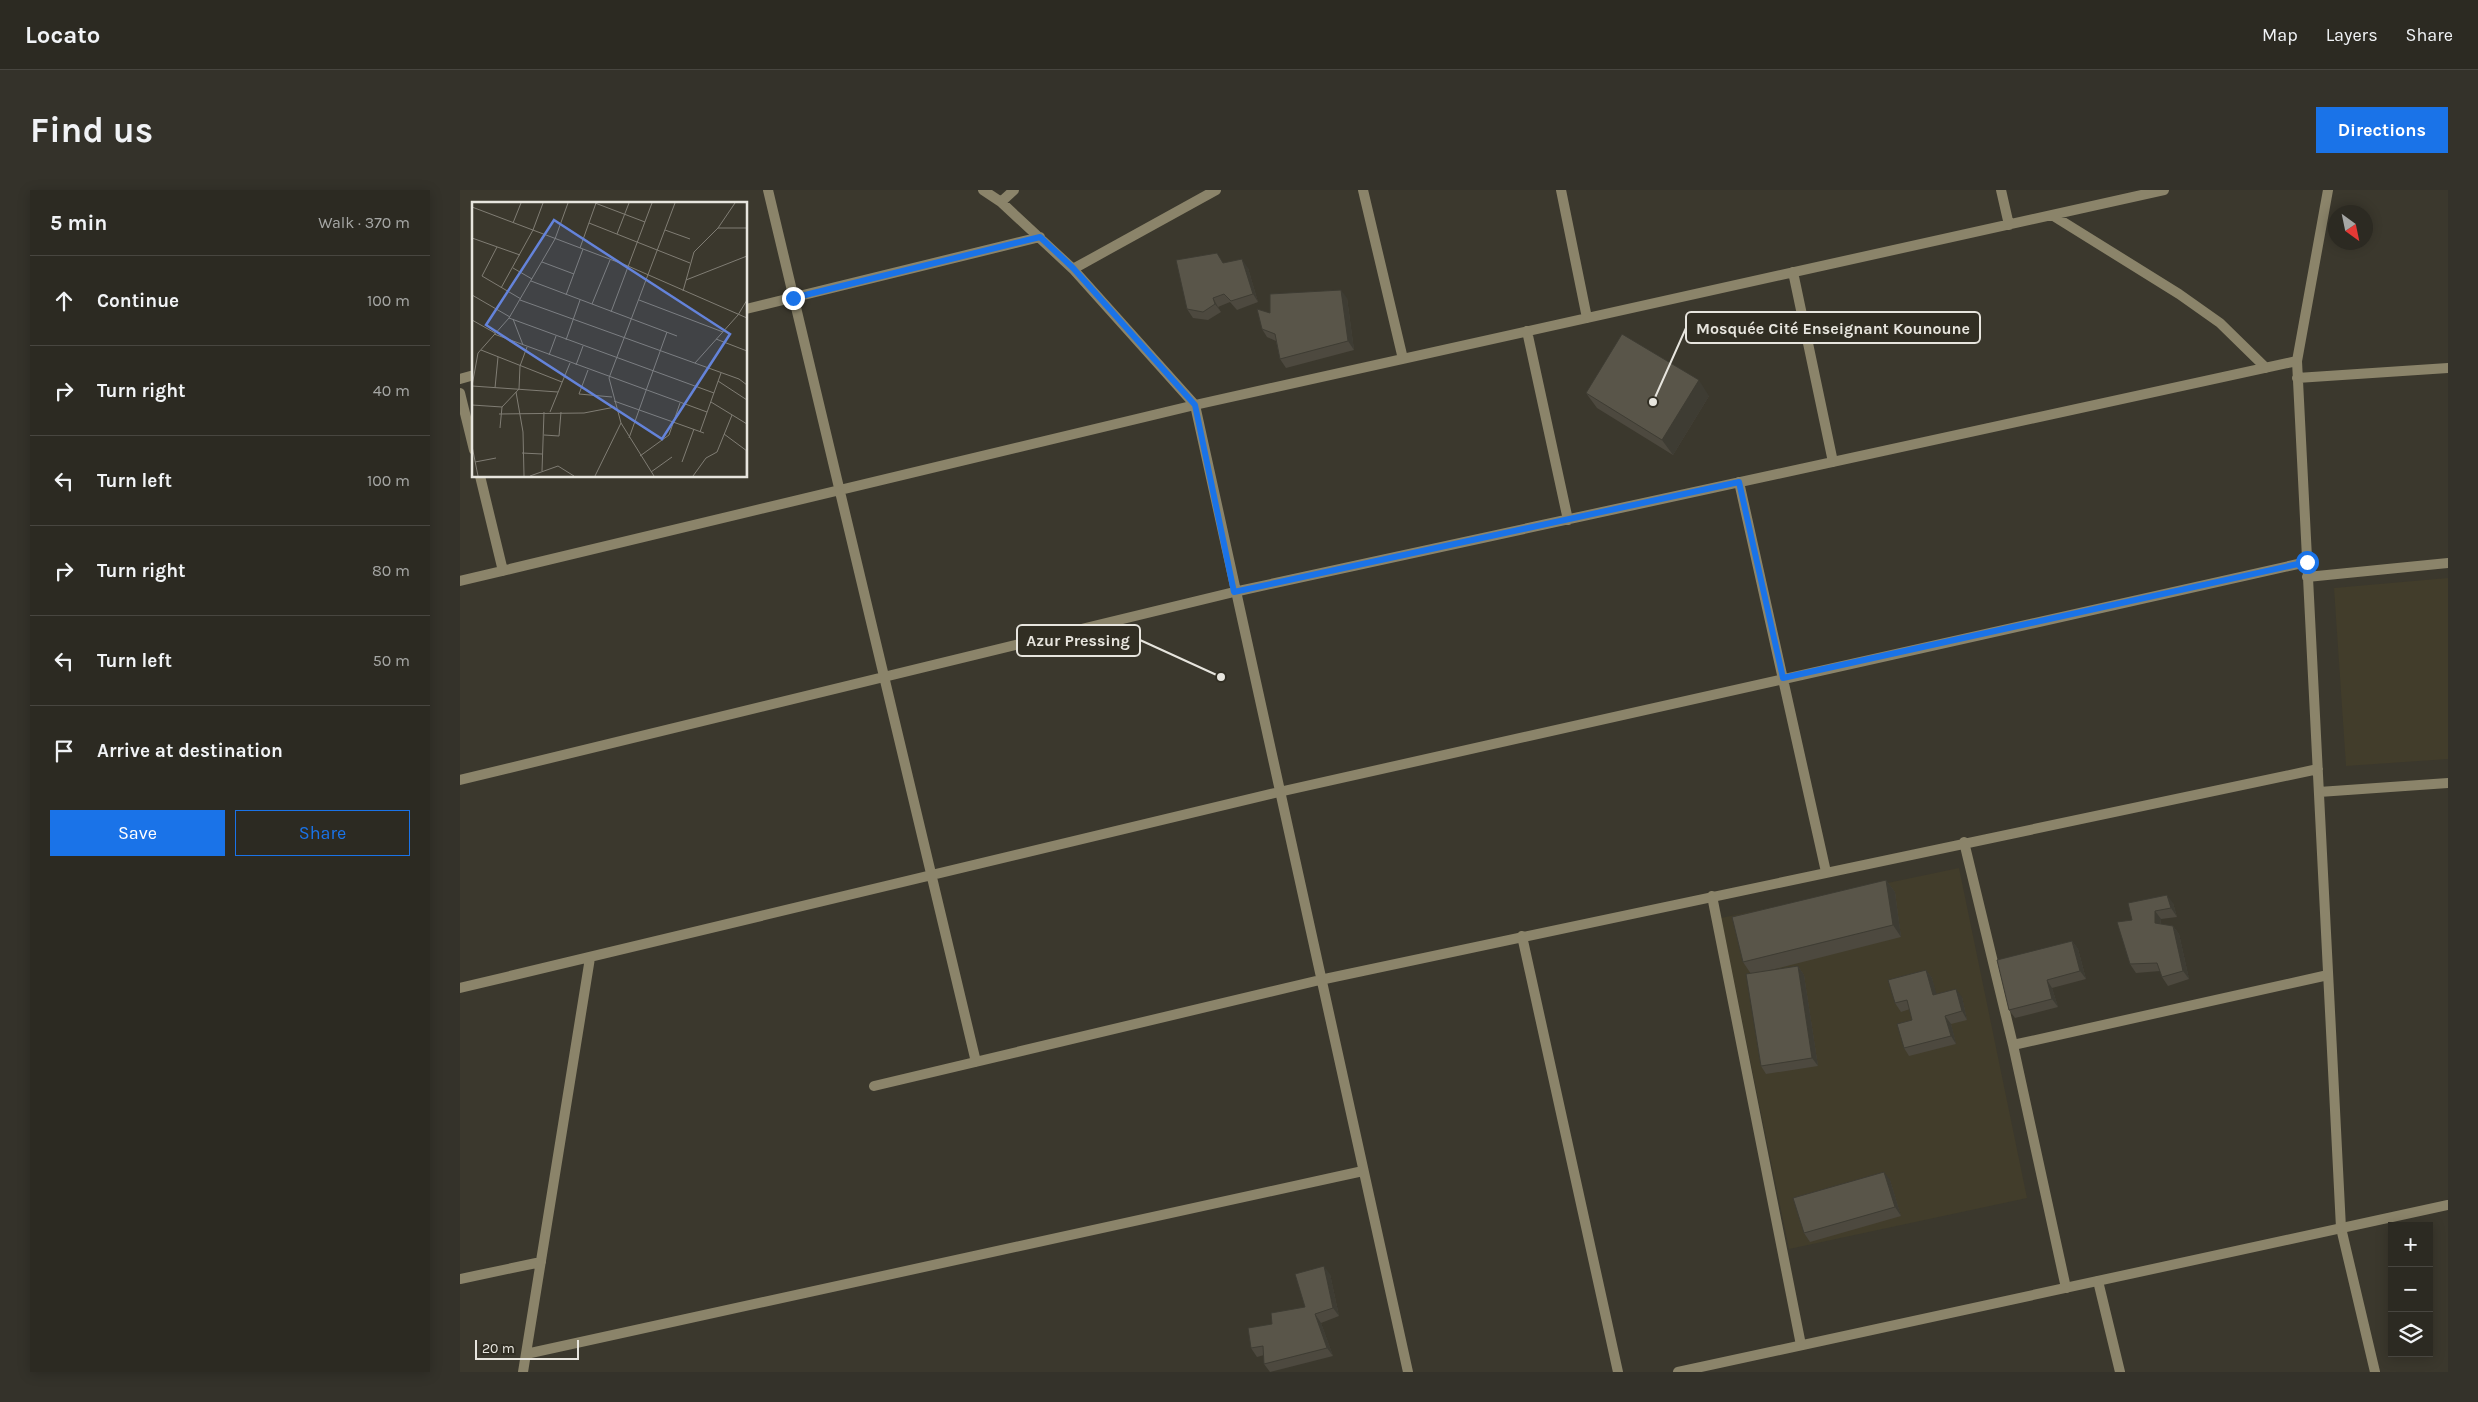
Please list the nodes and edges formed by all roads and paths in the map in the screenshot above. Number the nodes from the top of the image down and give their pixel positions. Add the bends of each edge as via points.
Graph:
1 (768, 190) edge
2 (983, 190) edge
3 (1014, 190) edge
4 (1216, 190) edge
5 (1363, 190) edge
6 (1561, 190) edge
7 (2001, 190) edge
8 (2164, 190) edge
9 (2328, 190) edge
10 (1001, 202) junction
11 (2052, 215) junction
12 (2009, 225) junction
13 (1040, 237) junction
14 (1073, 268) junction
15 (1793, 272) junction
16 (793, 298) junction
17 (748, 309) edge
18 (1587, 318) junction
19 (1527, 331) junction
20 (1403, 359) junction
21 (2296, 361) junction
22 (2266, 368) junction
23 (2448, 368) edge
24 (2297, 378) junction
25 (460, 393) edge
26 (1195, 405) junction
27 (472, 442) edge
28 (1833, 462) junction
29 (480, 478) edge
30 (1739, 482) junction
31 (839, 490) junction
32 (1568, 520) junction
33 (2307, 562) junction
34 (2448, 563) edge
35 (503, 571) junction
36 (2308, 577) junction
37 (460, 581) edge
38 (1234, 592) junction
39 (884, 677) junction
40 (1783, 678) junction
41 (2318, 769) junction
42 (460, 780) edge
43 (2448, 783) edge
44 (1278, 792) junction
45 (2319, 792) junction
46 (1964, 842) junction
47 (1826, 872) junction
48 (931, 876) junction
49 (1712, 896) junction
50 (1522, 936) junction
51 (590, 958) junction
52 (2328, 975) junction
53 (1320, 980) junction
54 (460, 988) edge
55 (2013, 1045) junction
56 (976, 1062) junction
57 (874, 1086) dead end
58 (1363, 1171) junction
59 (2448, 1205) edge
60 (2341, 1228) junction
61 (541, 1262) junction
62 (460, 1279) edge
63 (2098, 1281) junction
64 (2066, 1288) junction
65 (1801, 1345) junction
66 (526, 1354) junction
67 (524, 1372) edge
68 (1408, 1372) edge
69 (1618, 1372) edge
70 (1678, 1372) edge
71 (2120, 1372) edge
72 (2375, 1372) edge

1 - 16 street
2 - 10 street
3 - 10 street
4 - 14 street
5 - 20 street
6 - 18 street
7 - 12 street
8 - 11 street
9 - 21 street
10 - 13 street
11 - 12 street
11 - 22 street via 2220,323
12 - 15 street
13 - 14 street
13 - 16 street
14 - 26 street
15 - 18 street
15 - 28 street
16 - 17 street
16 - 31 street
18 - 19 street
19 - 20 street
19 - 32 street
20 - 26 street
21 - 22 street
21 - 24 street
22 - 28 street
23 - 24 street
24 - 33 street
25 - 27 street
26 - 31 street
26 - 38 street
28 - 30 street
29 - 35 street
30 - 32 street
30 - 40 street
31 - 35 street
31 - 39 street
32 - 38 street
33 - 36 street
33 - 40 street
34 - 36 street
35 - 37 street
36 - 41 street
38 - 39 street
38 - 44 street
39 - 42 street
39 - 48 street
40 - 44 street
40 - 47 street
41 - 45 street
41 - 46 street
43 - 45 street
44 - 48 street
44 - 53 street
45 - 52 street
46 - 47 street
46 - 55 street
47 - 49 street
48 - 51 street
48 - 56 street
49 - 50 street
49 - 65 street
50 - 53 street
50 - 69 street
51 - 54 street
51 - 61 street
52 - 55 street
52 - 60 street
53 - 56 street
53 - 58 street
55 - 64 street
56 - 57 street
58 - 66 street
58 - 68 street
59 - 60 street
60 - 63 street
60 - 72 street
61 - 62 street
61 - 66 street
63 - 64 street
63 - 71 street
64 - 65 street
65 - 70 street
66 - 67 street

